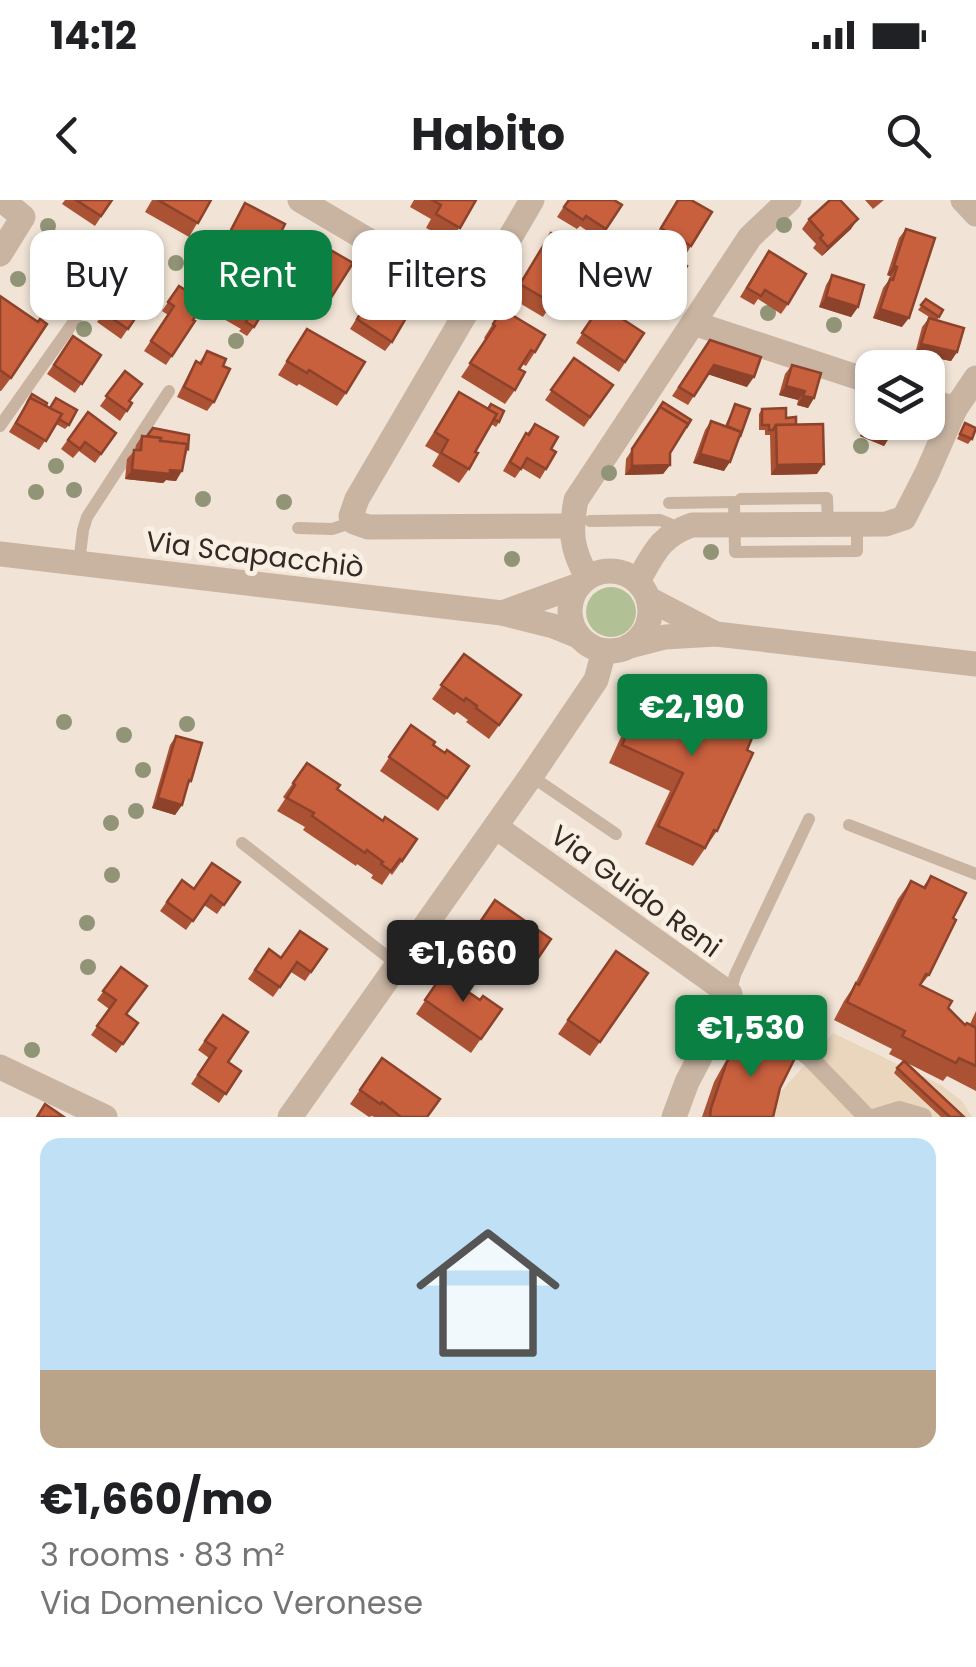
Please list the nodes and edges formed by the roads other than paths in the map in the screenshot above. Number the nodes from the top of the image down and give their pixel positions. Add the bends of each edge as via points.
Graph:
1 (2, 200) edge
2 (300, 200) edge
3 (532, 200) edge
4 (789, 200) edge
5 (963, 200) edge
6 (976, 214) edge
7 (515, 230) edge
8 (352, 231) edge
9 (0, 254) edge
10 (75, 320) edge
11 (462, 320) edge
12 (693, 323) junction
13 (855, 376) edge
14 (976, 378) edge
15 (169, 391) dead end
16 (945, 406) edge
17 (954, 409) junction
18 (0, 426) edge
19 (741, 499) dead end
20 (669, 503) dead end
21 (766, 512) junction
22 (354, 522) junction
23 (580, 523) junction
24 (857, 524) junction
25 (735, 525) junction
26 (298, 528) dead end
27 (674, 531) junction
28 (0, 554) edge
29 (78, 563) junction
30 (583, 581) junction
31 (644, 590) junction
32 (502, 613) junction
33 (716, 634) junction
34 (578, 636) junction
35 (630, 646) junction
36 (604, 651) junction
37 (976, 664) edge
38 (532, 776) junction
39 (808, 819) dead end
40 (848, 825) dead end
41 (496, 826) junction
42 (616, 834) dead end
43 (242, 842) dead end
44 (976, 874) edge
45 (398, 964) junction
46 (739, 1002) junction
47 (0, 1067) edge
48 (105, 1117) edge
49 (290, 1117) edge
50 (674, 1117) edge
51 (867, 1117) edge
52 (876, 1117) edge
53 (922, 1117) edge

1 - 9 street via 24,216
2 - 8 street
3 - 7 street
4 - 12 street via 750,237
5 - 6 street
10 - 18 lane
11 - 22 street via 357,499
12 - 13 street
12 - 23 street via 576,500
14 - 17 street
15 - 29 lane via 87,516
16 - 17 street
17 - 24 street via 904,518
19 - 21 lane
20 - 25 lane via 734,502
21 - 24 street
21 - 25 street
22 - 23 street
22 - 26 lane
23 - 27 lane via 660,520
23 - 30 street via 573,547
24 - 25 lane via 857,551 752,552 735,552
25 - 27 street
27 - 31 street via 655,550
28 - 29 street, Via Scapacchiò
29 - 32 street, Via Scapacchiò
30 - 31 street, Via Scapacchiò via 618,571
30 - 32 street, Via Scapacchiò
30 - 34 street via 569,610
31 - 33 street, Via Scapacchiò
31 - 35 street via 648,626
32 - 34 street, Via Scapacchiò
33 - 35 street, Via Scapacchiò
33 - 37 street, Via Scapacchiò
34 - 36 street, Via Scapacchiò
35 - 36 street, Via Scapacchiò
36 - 38 street via 596,680
38 - 41 street
38 - 42 lane
39 - 46 lane via 736,974
40 - 44 lane
41 - 45 street
41 - 46 street, Via Guido Reni
43 - 45 lane
45 - 49 street
46 - 50 street, Via Guido Reni via 724,1009
46 - 51 street via 810,1058
47 - 48 street
52 - 53 street via 900,1110

